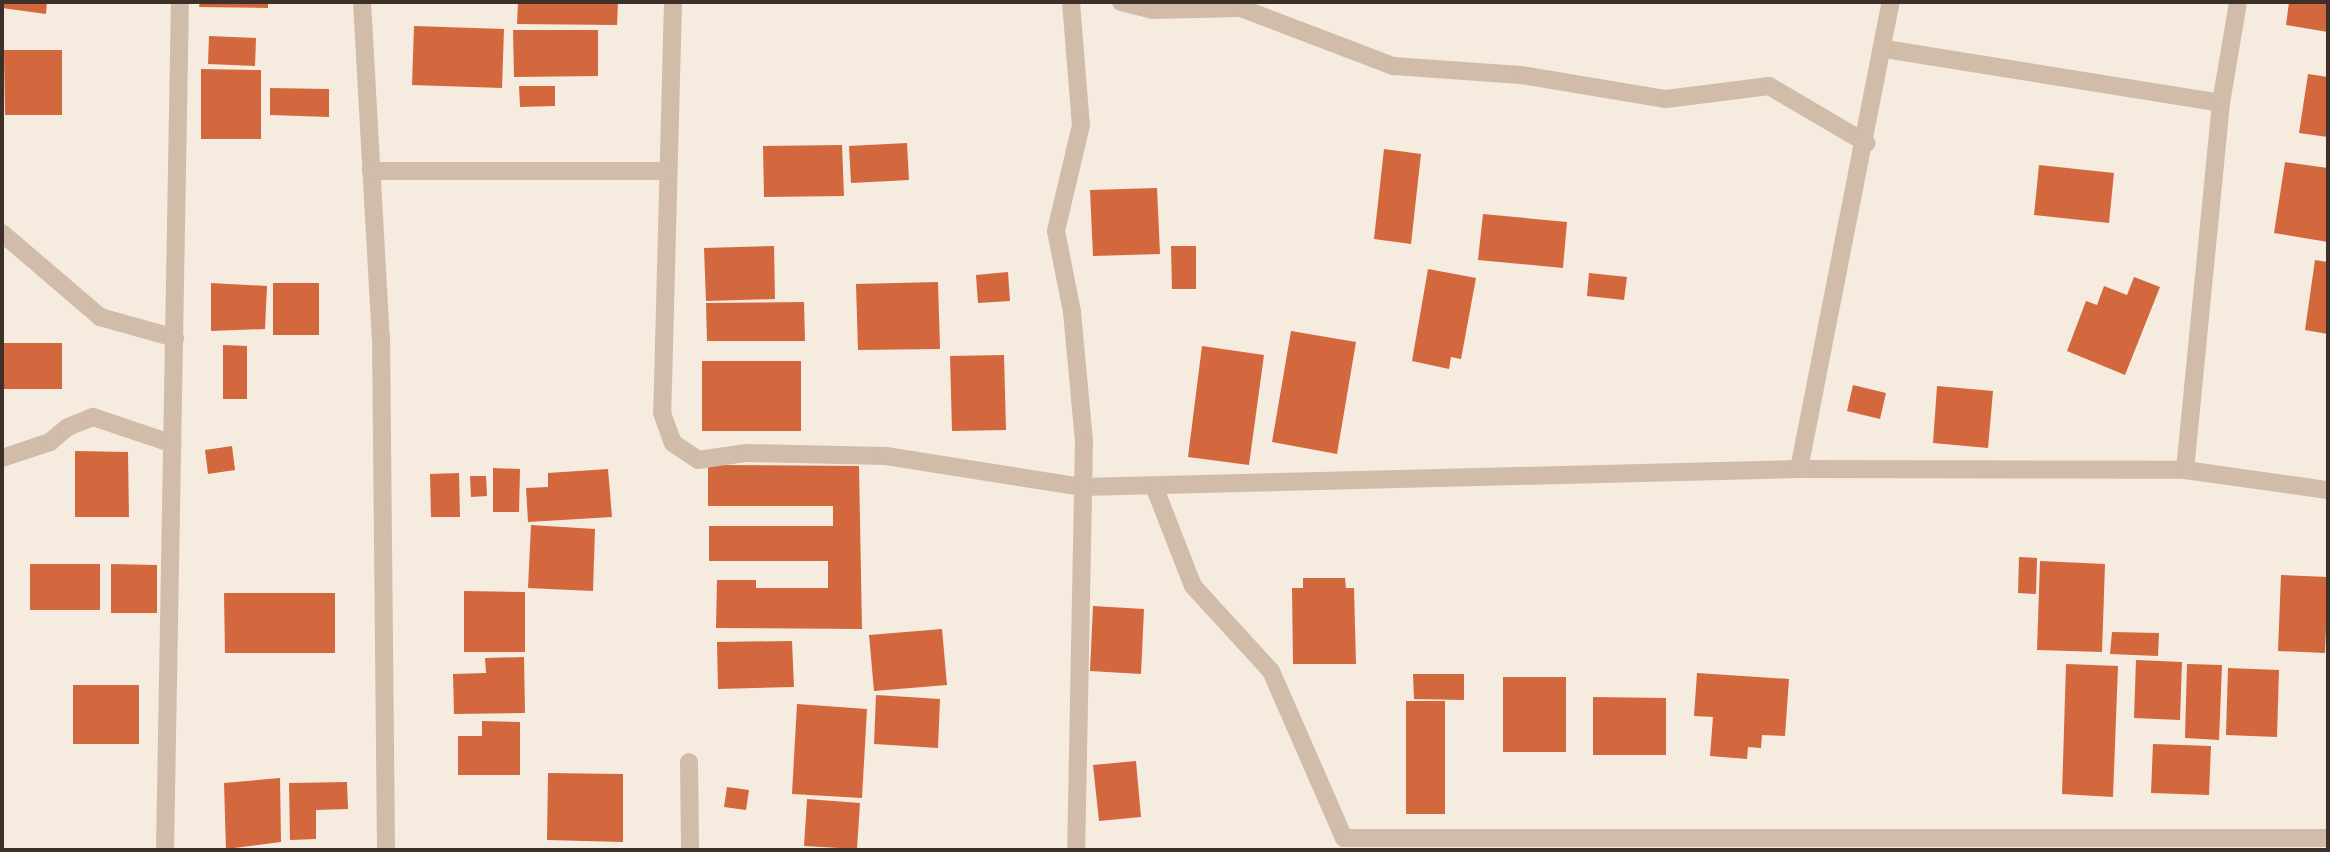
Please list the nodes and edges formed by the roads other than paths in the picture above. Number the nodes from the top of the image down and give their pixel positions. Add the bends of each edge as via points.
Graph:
1 (180, 2) edge
2 (362, 2) edge
3 (673, 2) edge
4 (1071, 2) edge
5 (1121, 2) edge
6 (1891, 2) edge
7 (2238, 2) edge
8 (1885, 49) junction
9 (2221, 103) junction
10 (1866, 143) junction
11 (371, 171) junction
12 (667, 171) junction
13 (2, 233) edge
14 (175, 338) junction
15 (173, 444) junction
16 (2, 458) edge
17 (1799, 469) junction
18 (2185, 470) junction
19 (1154, 486) junction
20 (1082, 487) junction
21 (2328, 490) edge
22 (689, 762) dead end
23 (2328, 838) edge
24 (165, 850) edge
25 (386, 850) edge
26 (690, 850) edge
27 (1076, 850) edge

1 - 14 street
2 - 11 street
3 - 12 street
4 - 20 street via 1081,125 1056,231 1072,312 1084,441
5 - 10 street via 1153,10 1241,8 1393,65 1521,75 1666,99 1769,86
6 - 8 street
7 - 9 street
8 - 9 street
8 - 10 street
9 - 18 street
10 - 17 street
11 - 12 street
11 - 25 street via 381,337
12 - 20 street via 661,355 663,413 673,443 698,460 746,453 886,456
13 - 14 street via 100,317
14 - 15 street
15 - 16 street via 93,417 68,426 50,442
15 - 24 street
17 - 18 street
17 - 19 street
18 - 21 street
19 - 20 street
19 - 23 street via 1193,586 1271,671 1344,838
20 - 27 street
22 - 26 street

